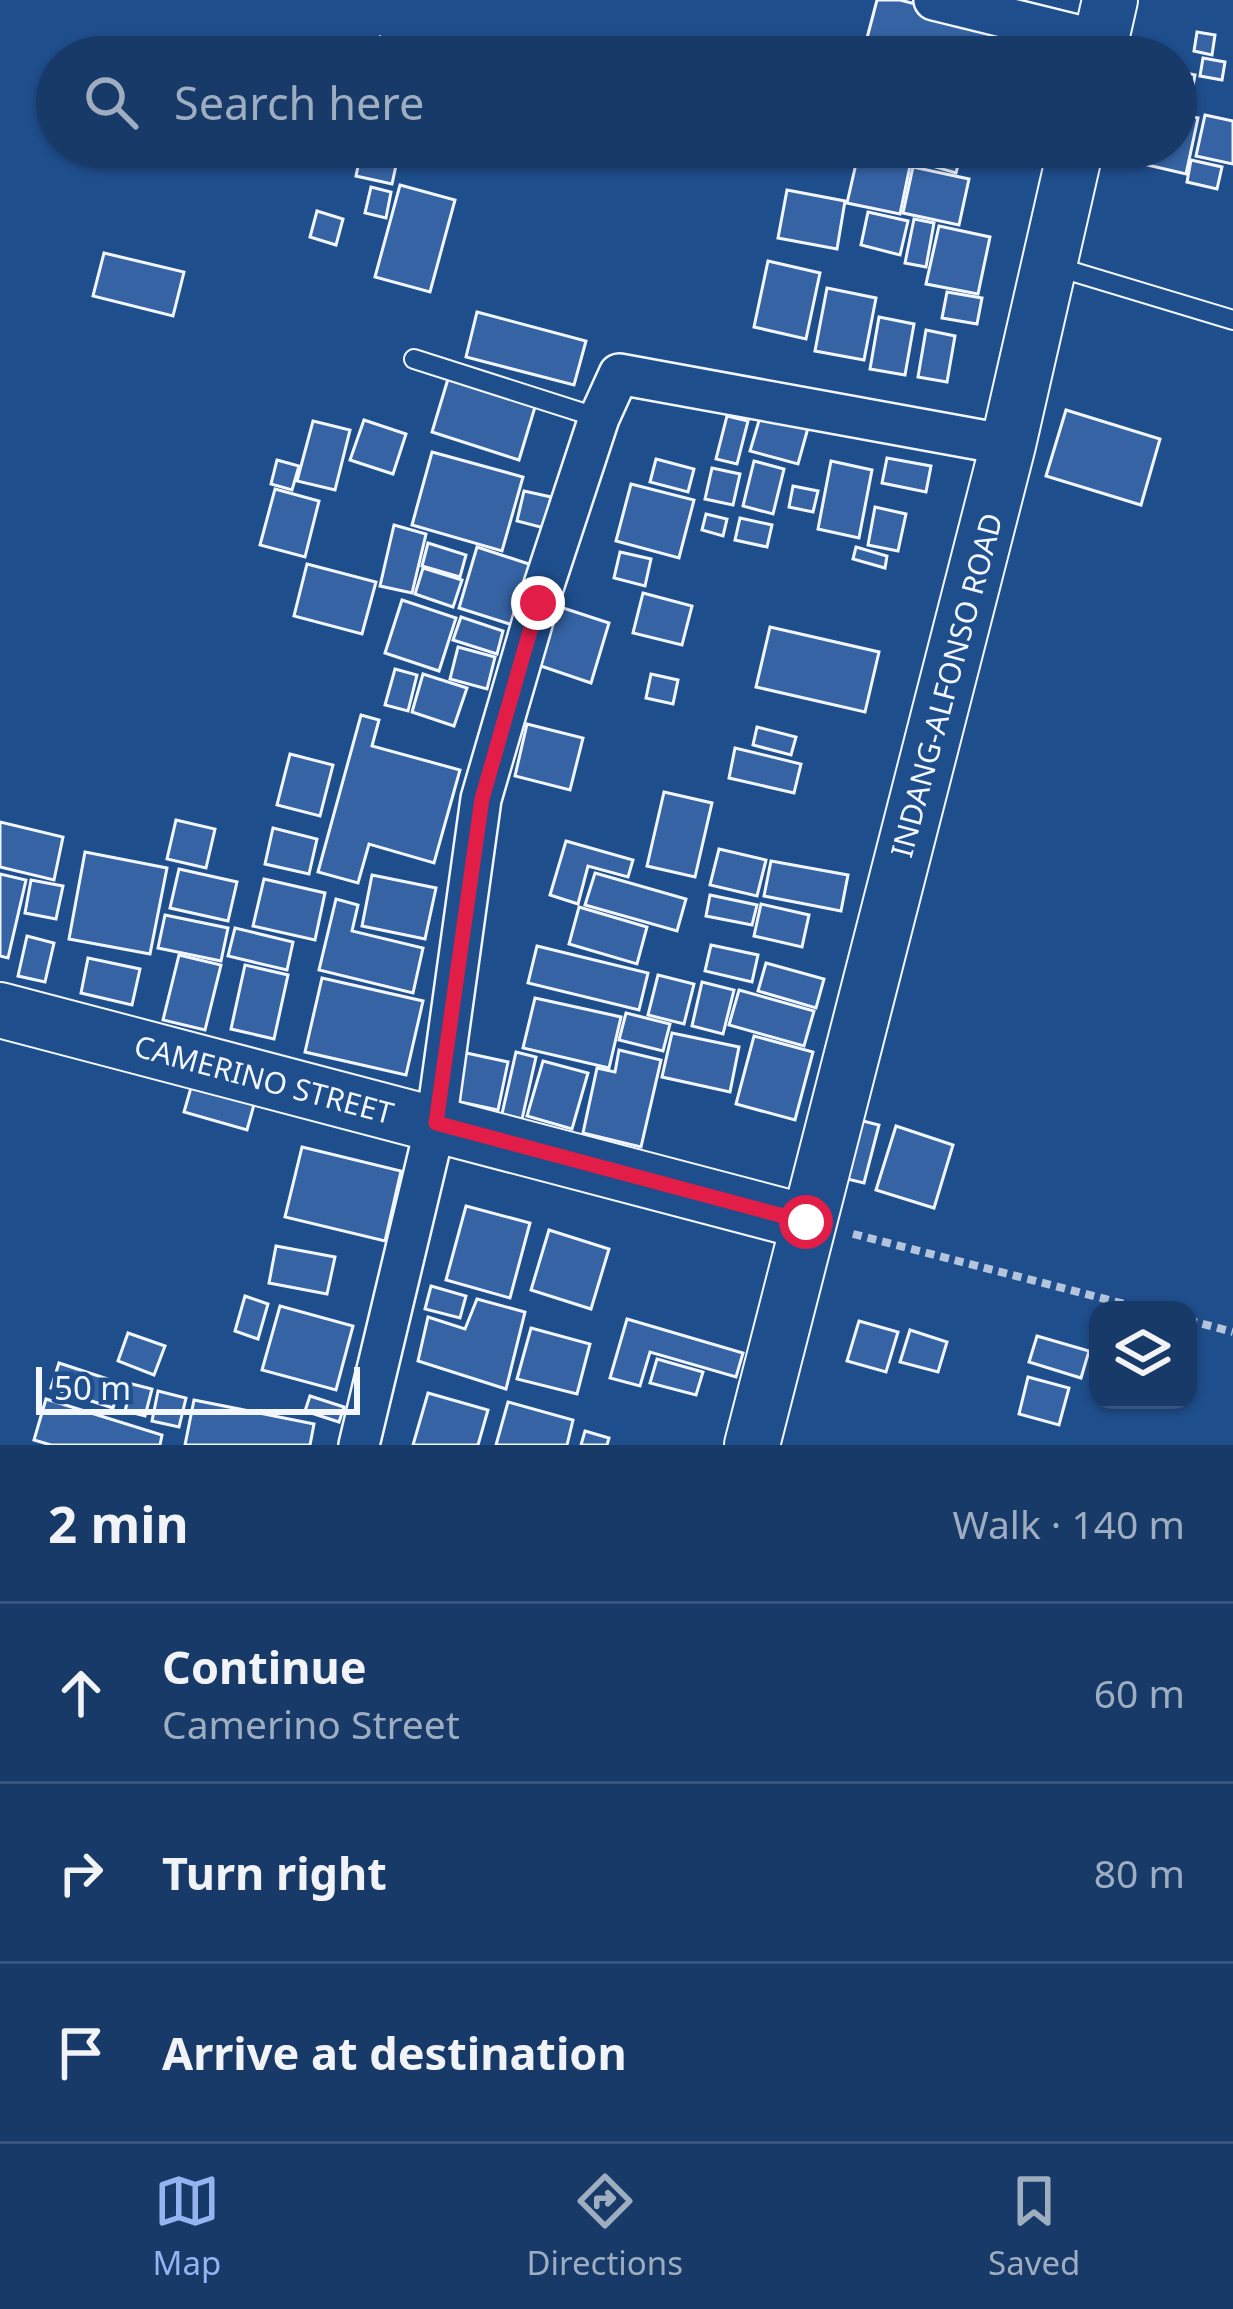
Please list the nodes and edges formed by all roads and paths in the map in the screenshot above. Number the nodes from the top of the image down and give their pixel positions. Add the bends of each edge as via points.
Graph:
1 (934, 0) edge
2 (1103, 33) edge
3 (1071, 168) edge
4 (1049, 265) junction
5 (1233, 320) edge
6 (414, 359) dead end
7 (599, 418) junction
8 (1008, 445) junction
9 (0, 1010) edge
10 (436, 1123) junction
11 (806, 1222) junction
12 (1113, 1301) edge
13 (1197, 1323) edge
14 (1233, 1332) edge
15 (358, 1445) edge
16 (752, 1445) edge

1 - 2 street
3 - 4 main road, INDANG-ALFONSO ROAD
4 - 5 lane
4 - 8 main road, INDANG-ALFONSO ROAD
6 - 7 lane
7 - 8 street via 619,374
7 - 10 street via 482,799
8 - 11 main road, INDANG-ALFONSO ROAD
9 - 10 main road, CAMERINO STREET
10 - 11 main road, CAMERINO STREET
10 - 15 street
11 - 12 path
11 - 16 main road, INDANG-ALFONSO ROAD
13 - 14 path

